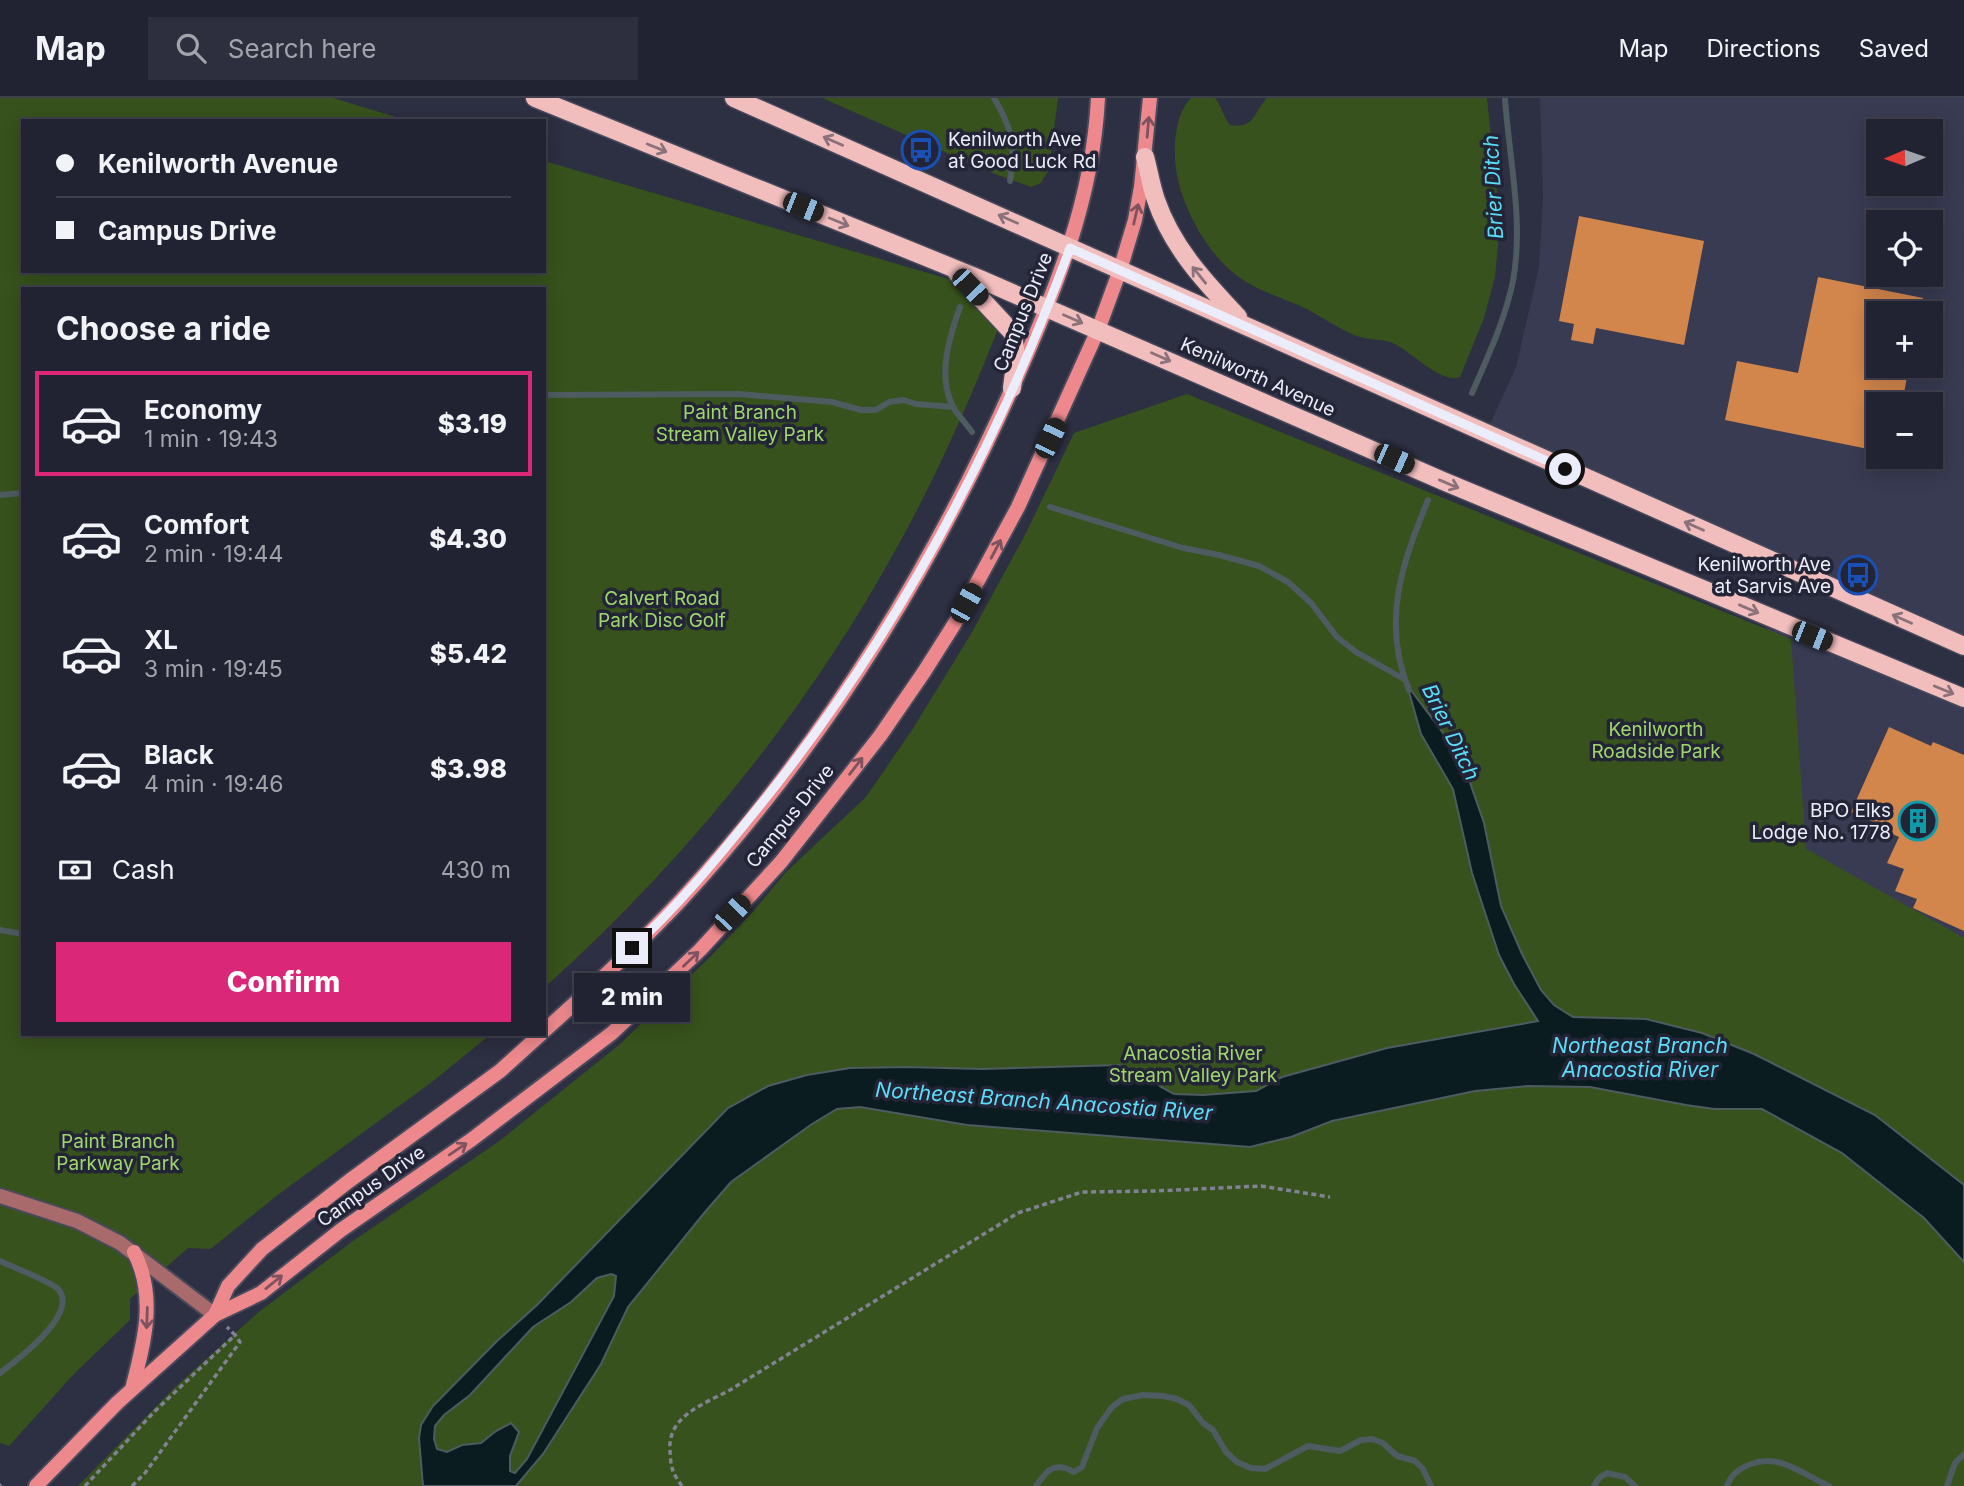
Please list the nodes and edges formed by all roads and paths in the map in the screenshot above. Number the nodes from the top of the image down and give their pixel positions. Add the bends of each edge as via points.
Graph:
1 (535, 98) edge
2 (734, 98) edge
3 (1098, 98) edge
4 (1150, 98) edge
5 (1145, 157) junction
6 (1070, 248) junction
7 (952, 268) junction
8 (1119, 270) junction
9 (1048, 308) junction
10 (1245, 325) junction
11 (1098, 330) junction
12 (1012, 388) junction
13 (1964, 646) edge
14 (1964, 698) edge
15 (546, 1029) edge
16 (539, 1036) edge
17 (0, 1196) edge
18 (1330, 1197) dead end
19 (134, 1252) junction
20 (215, 1315) junction
21 (235, 1335) junction
22 (132, 1389) junction
23 (36, 1486) edge
24 (85, 1486) edge
25 (132, 1486) edge
26 (682, 1486) edge

1 -> 7 main road, Kenilworth Avenue
6 -> 2 main road
3 - 6 main road, Campus Drive via 1090,167
5 -> 4 main road, Campus Drive
8 -> 5 main road, Campus Drive via 1135,220
10 -> 5 main road via 1185,257 1156,201
6 - 8 main road
6 - 9 main road, Campus Drive
7 - 9 main road, Kenilworth Avenue
7 - 12 main road via 1013,334
8 - 10 main road
8 - 11 main road, Campus Drive
9 -> 11 main road, Kenilworth Avenue
9 - 12 main road, Campus Drive
13 -> 10 main road
11 -> 14 main road, Kenilworth Avenue via 1443,481
20 -> 11 main road, Campus Drive via 261,1293 341,1230 587,1054 700,950 781,862 880,736 956,623 1018,508
12 - 15 main road, Campus Drive via 949,521 806,747 682,899
16 - 20 main road, Campus Drive via 500,1072 262,1250 228,1286
17 - 19 street via 77,1221
18 - 26 path via 1261,1186 1082,1192 1017,1213 683,1415 669,1438 672,1473
19 - 20 street
19 -> 22 main road via 146,1287 147,1320
20 - 21 path
20 - 22 main road, Campus Drive
21 - 24 path
21 - 25 path via 240,1342
22 - 23 main road, Campus Drive

